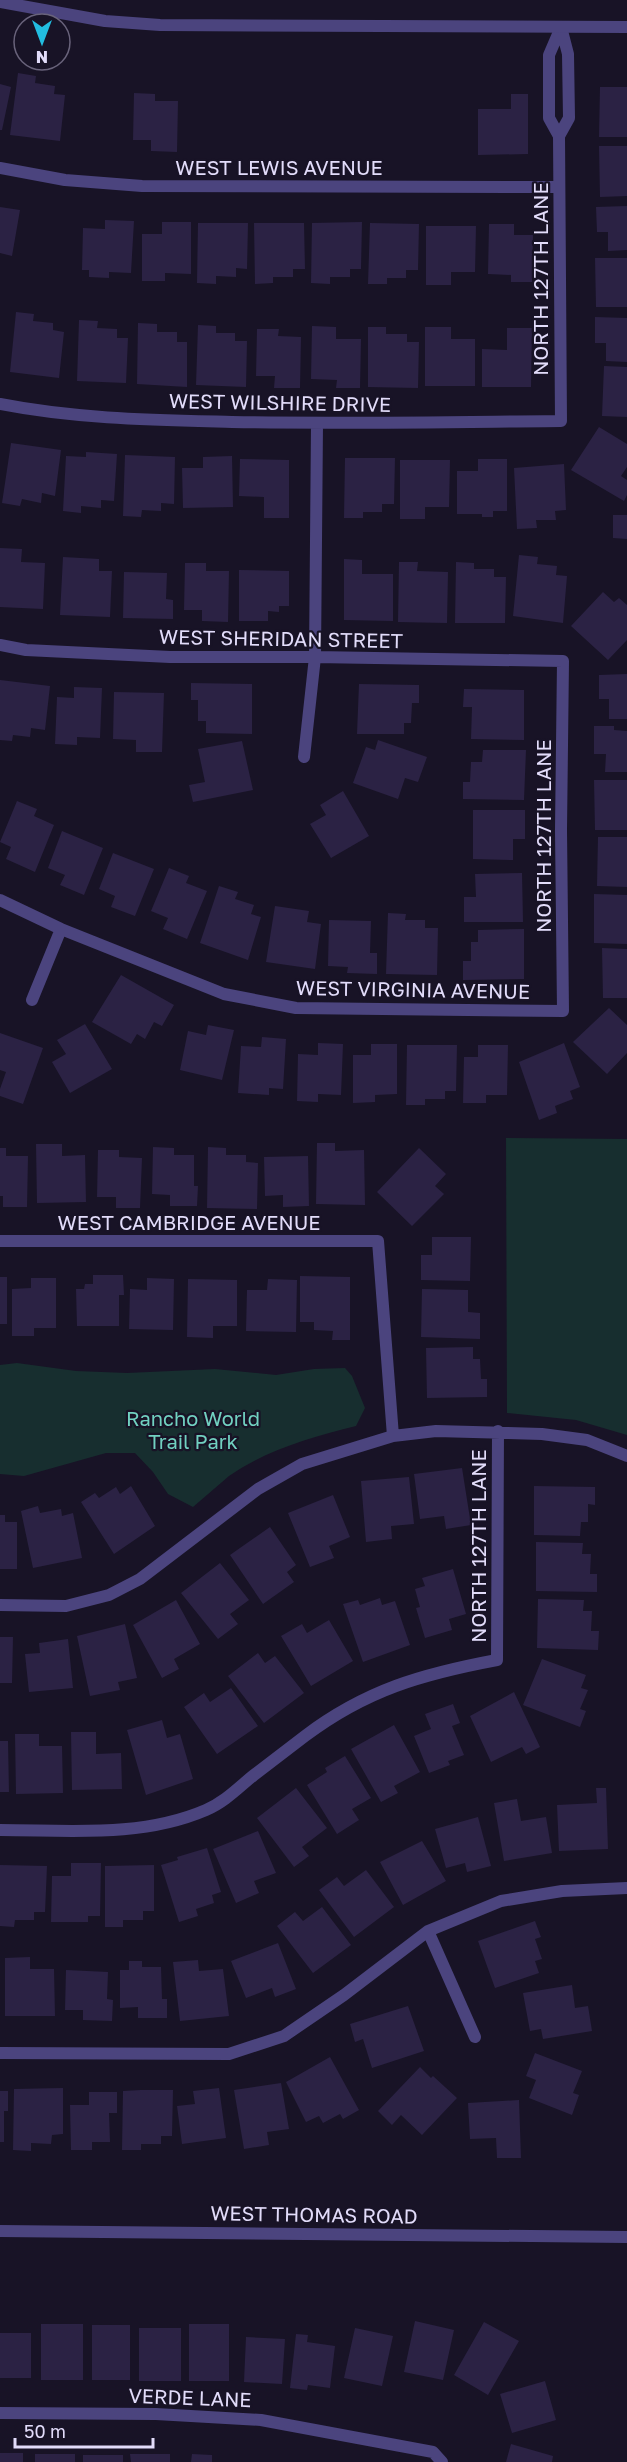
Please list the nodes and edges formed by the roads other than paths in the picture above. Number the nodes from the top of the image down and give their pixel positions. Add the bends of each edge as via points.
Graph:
1 (0, 2) edge
2 (561, 27) junction
3 (627, 27) edge
4 (560, 136) junction
5 (0, 168) edge
6 (559, 187) junction
7 (0, 404) edge
8 (561, 421) joint
9 (317, 424) junction
10 (0, 645) edge
11 (315, 657) junction
12 (563, 661) joint
13 (304, 757) dead end
14 (0, 900) edge
15 (61, 929) junction
16 (32, 1000) dead end
17 (563, 1011) joint
18 (0, 1242) edge
19 (498, 1431) junction
20 (393, 1436) junction
21 (627, 1456) edge
22 (0, 1605) edge
23 (0, 1830) edge
24 (627, 1888) edge
25 (428, 1931) junction
26 (475, 2037) dead end
27 (0, 2053) edge
28 (0, 2231) edge
29 (627, 2237) edge
30 (0, 2413) edge
31 (442, 2462) edge

1 - 2 street via 105,21 160,25
2 - 3 street
2 - 4 street, NORTH 127TH LANE via 568,54 569,118
2 - 4 street, NORTH 127TH LANE via 549,55 549,118
4 - 6 street, NORTH 127TH LANE
5 - 6 street, WEST LEWIS AVENUE via 65,180 142,186
6 - 8 street, NORTH 127TH LANE
7 - 9 street, WEST WILSHIRE DRIVE via 135,420
8 - 9 street, WEST WILSHIRE DRIVE
9 - 11 street
10 - 11 street, WEST SHERIDAN STREET via 26,650 170,657
11 - 12 street, WEST SHERIDAN STREET
11 - 13 street
12 - 17 street, NORTH 127TH LANE
14 - 15 street, WEST VIRGINIA AVENUE
15 - 16 street
15 - 17 street, WEST VIRGINIA AVENUE via 224,994 296,1008
18 - 20 street, WEST CAMBRIDGE AVENUE via 378,1242
19 - 20 street
19 - 21 street via 586,1440
19 - 23 street, NORTH 127TH LANE via 497,1660 426,1675 365,1697 305,1736 230,1796 189,1817 125,1830
20 - 22 street via 302,1464 258,1489 140,1579 109,1595 66,1606
24 - 25 street via 562,1891 501,1901
25 - 26 street
25 - 27 street via 284,2036 229,2054
28 - 29 street, WEST THOMAS ROAD
30 - 31 street, VERDE LANE via 156,2414 261,2420 433,2452

